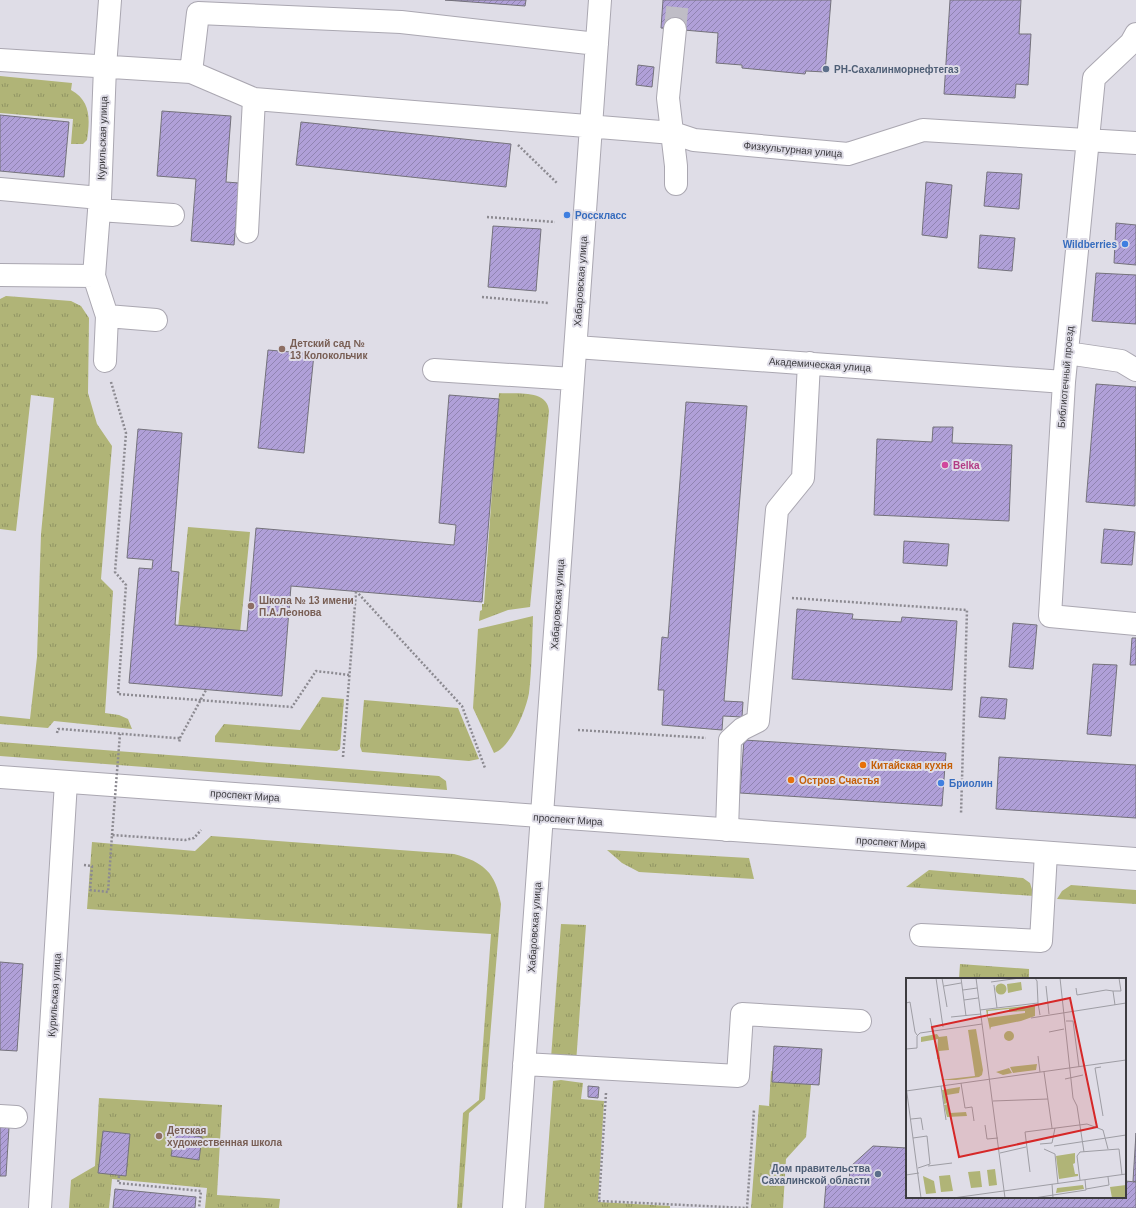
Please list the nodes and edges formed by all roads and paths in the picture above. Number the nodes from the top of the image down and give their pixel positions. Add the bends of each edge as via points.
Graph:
1 (110, 0) edge
2 (600, 0) edge
3 (675, 29) tunnel mouth
4 (1136, 34) edge
5 (597, 44) junction
6 (0, 60) edge
7 (105, 67) junction
8 (191, 72) junction
9 (254, 100) junction
10 (490, 118) junction
11 (591, 126) junction
12 (673, 133) junction
13 (1088, 140) junction
14 (1136, 143) edge
15 (558, 184) dead end
16 (676, 184) dead end
17 (0, 189) edge
18 (100, 204) junction
19 (173, 215) dead end
20 (487, 217) dead end
21 (555, 222) dead end
22 (247, 232) dead end
23 (0, 275) edge
24 (94, 276) junction
25 (482, 297) dead end
26 (549, 303) dead end
27 (107, 316) junction
28 (156, 320) dead end
29 (576, 347) junction
30 (1067, 353) junction
31 (105, 361) joint
32 (809, 363) junction
33 (434, 370) dead end
34 (1136, 370) edge
35 (573, 379) junction
36 (1064, 382) junction
37 (769, 597) junction
38 (1136, 624) edge
39 (349, 675) junction
40 (206, 690) dead end
41 (200, 700) junction
42 (578, 730) dead end
43 (57, 733) dead end
44 (120, 734) junction
45 (180, 738) junction
46 (730, 740) junction
47 (179, 743) dead end
48 (343, 757) dead end
49 (485, 768) dead end
50 (0, 777) edge
51 (66, 782) junction
52 (961, 814) dead end
53 (542, 817) junction
54 (201, 830) dead end
55 (727, 830) junction
56 (112, 835) junction
57 (1046, 853) junction
58 (1136, 860) edge
59 (82, 865) dead end
60 (921, 935) dead end
61 (860, 1021) dead end
62 (524, 1064) junction
63 (606, 1093) dead end
64 (754, 1110) dead end
65 (119, 1176) dead end
66 (673, 1206) edge
67 (40, 1208) edge
68 (199, 1208) edge
69 (514, 1208) edge

1 - 7 street, Курильская улица
2 - 5 street, Хабаровская улица
3 - 12 street via 668,98
4 - 13 street, Библиотечный проезд via 1131,43 1094,78
5 - 8 street via 401,22 198,13
5 - 11 street, Хабаровская улица
6 - 7 street
7 - 8 street
7 - 18 street, Курильская улица
8 - 9 street, Физкультурная улица
9 - 10 street, Физкультурная улица
9 - 22 street
10 - 11 street, Физкультурная улица
10 - 15 path
11 - 12 street, Физкультурная улица
11 - 29 street, Хабаровская улица
12 - 13 street, Физкультурная улица via 694,140 848,154 923,130
12 - 16 street
13 - 14 street, Физкультурная улица
13 - 30 street, Библиотечный проезд
17 - 18 street
18 - 19 street
18 - 24 street, Курильская улица
20 - 21 path
23 - 24 street
24 - 27 street
25 - 26 path
27 - 28 street
27 - 31 street
29 - 32 street, Академическая улица
29 - 35 street, Хабаровская улица
30 - 34 street via 1121,361
30 - 36 street, Библиотечный проезд
31 - 41 path via 126,433 115,572 126,585 118,694
32 - 36 street, Академическая улица
32 - 37 street via 803,478 777,510
33 - 35 street
35 - 53 street, Хабаровская улица
36 - 38 street, Библиотечный проезд via 1050,616
37 - 46 street via 758,721 742,729
37 - 52 path via 967,610
39 - 41 path via 316,671 292,707
39 - 48 path
39 - 49 path via 356,591 462,706
40 - 41 path
41 - 45 path
42 - 46 path
43 - 44 path via 58,729 61,729
44 - 45 path
44 - 56 path, bridge
45 - 47 path
46 - 55 street
50 - 51 street, проспект Мира
51 - 53 street, проспект Мира
51 - 67 street, Курильская улица
53 - 55 street, проспект Мира
53 - 62 street, Хабаровская улица
54 - 56 path via 194,838 185,840
55 - 57 street, проспект Мира
56 - 59 path via 108,892 90,890 92,866
57 - 58 street, проспект Мира
57 - 60 street via 1041,941
61 - 62 street via 742,1014 738,1076
62 - 69 street, Хабаровская улица
63 - 66 path via 600,1201
64 - 66 path via 747,1208
65 - 68 path via 118,1183 201,1191

